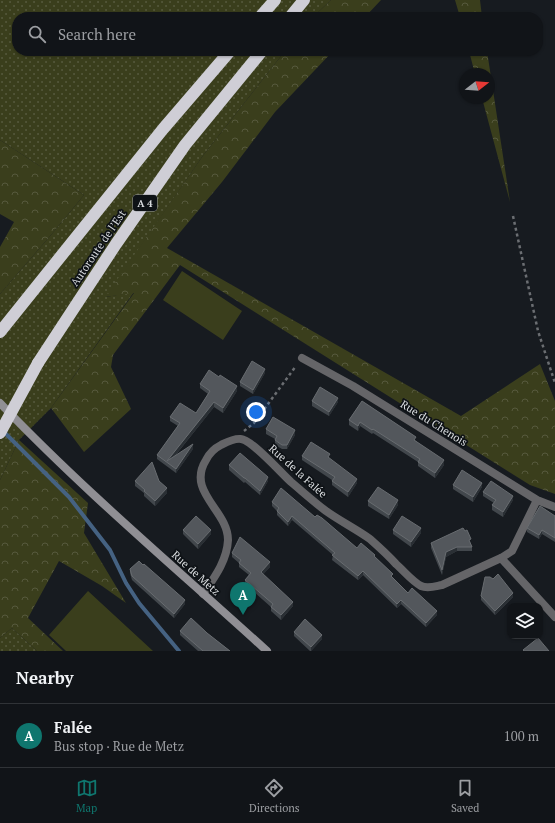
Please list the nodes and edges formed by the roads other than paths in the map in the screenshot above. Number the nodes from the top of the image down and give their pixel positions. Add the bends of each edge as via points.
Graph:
1 (275, 0) edge
2 (304, 0) edge
3 (264, 12) edge
4 (294, 12) edge
5 (226, 56) edge
6 (258, 56) edge
7 (1, 331) edge
8 (302, 358) road end
9 (0, 403) edge
10 (0, 433) edge
11 (537, 500) junction
12 (555, 507) edge
13 (501, 558) junction
14 (202, 594) junction
15 (555, 617) edge
16 (267, 651) edge

1 - 3 highway
2 - 4 highway
5 - 7 highway, Autoroute de l’Est via 163,129
6 - 10 highway, Autoroute de l’Est / A 4, bridge via 185,145 116,244 38,363
8 - 11 street, Rue du Chenois via 360,390
9 - 14 main road, Rue de Metz via 111,511
11 - 12 street, Rue du Chenois
11 - 13 street, Rue de la Falée via 512,551
13 - 14 street, Rue de la Falée via 442,585 422,586 369,539 304,494 250,443 242,439 233,440 219,446 208,456 200,475 201,484 228,537 225,557 218,573
13 - 15 street
14 - 16 main road, Rue de Metz

